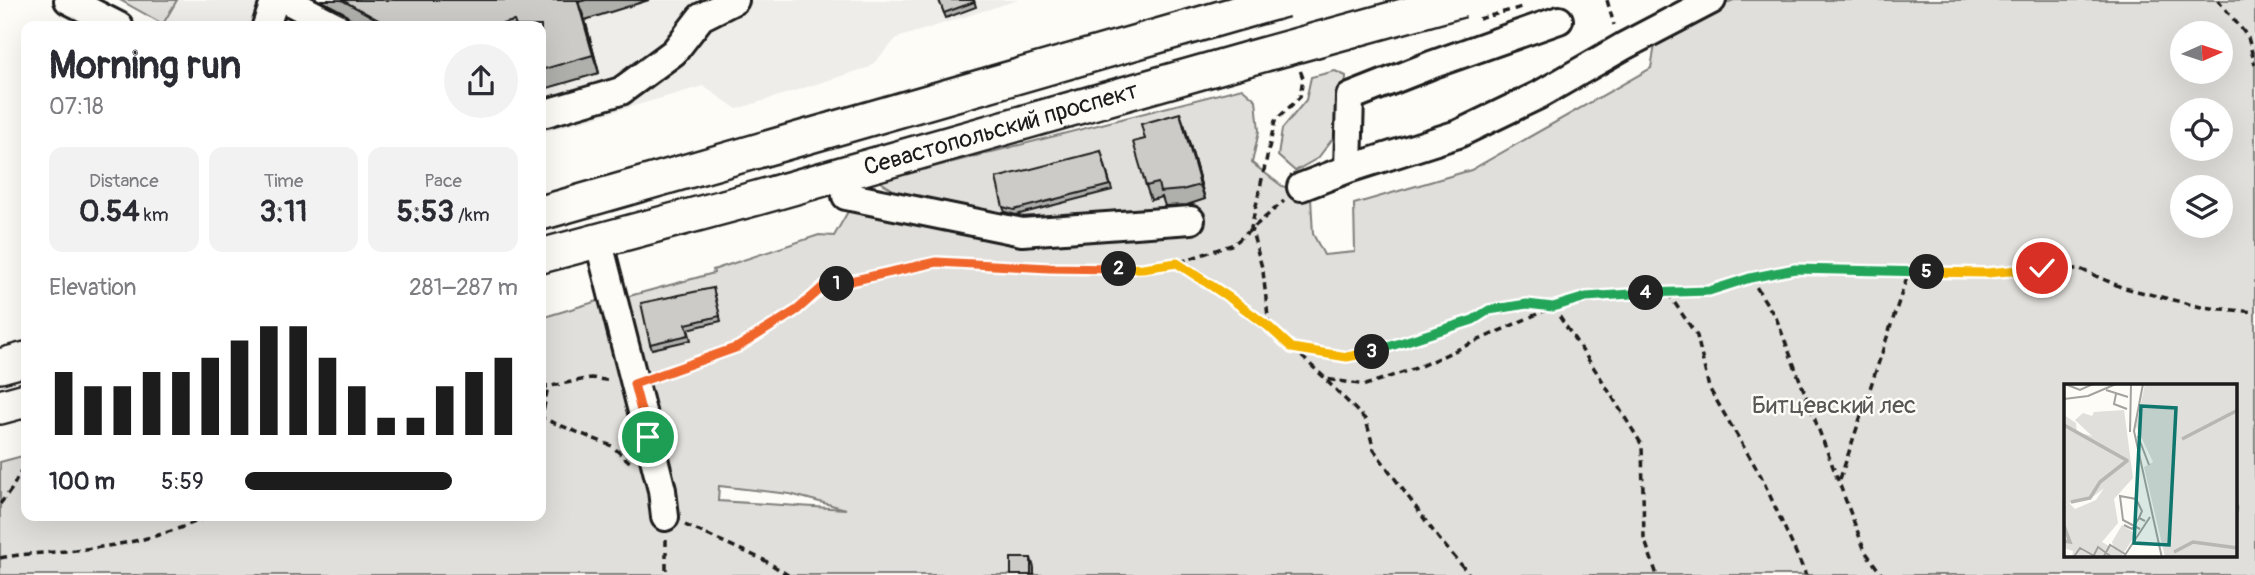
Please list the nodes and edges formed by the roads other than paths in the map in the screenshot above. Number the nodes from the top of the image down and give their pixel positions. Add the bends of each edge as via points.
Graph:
1 (68, 0) edge
2 (275, 0) edge
3 (286, 0) edge
4 (735, 0) edge
5 (1284, 0) edge
6 (1461, 0) edge
7 (1712, 0) edge
8 (1559, 19) dead end
9 (109, 21) edge
10 (268, 21) edge
11 (326, 21) edge
12 (546, 113) edge
13 (1348, 169) junction
14 (1301, 187) road end
15 (846, 196) dead end
16 (546, 212) edge
17 (1191, 220) dead end
18 (598, 239) junction
19 (546, 255) edge
20 (21, 360) edge
21 (0, 366) edge
22 (21, 401) edge
23 (0, 407) edge
24 (666, 517) road end

1 - 9 street
2 - 10 street
3 - 11 street
4 - 12 street via 701,17 674,52 621,91
5 - 16 main road, Севастопольский проспект, bridge
6 - 18 main road, Севастопольский проспект, bridge
7 - 13 street via 1458,134
8 - 13 street via 1350,97
13 - 14 street
15 - 17 street via 1022,232
18 - 19 main road, Севастопольский проспект
18 - 24 street
20 - 21 main road
22 - 23 main road

